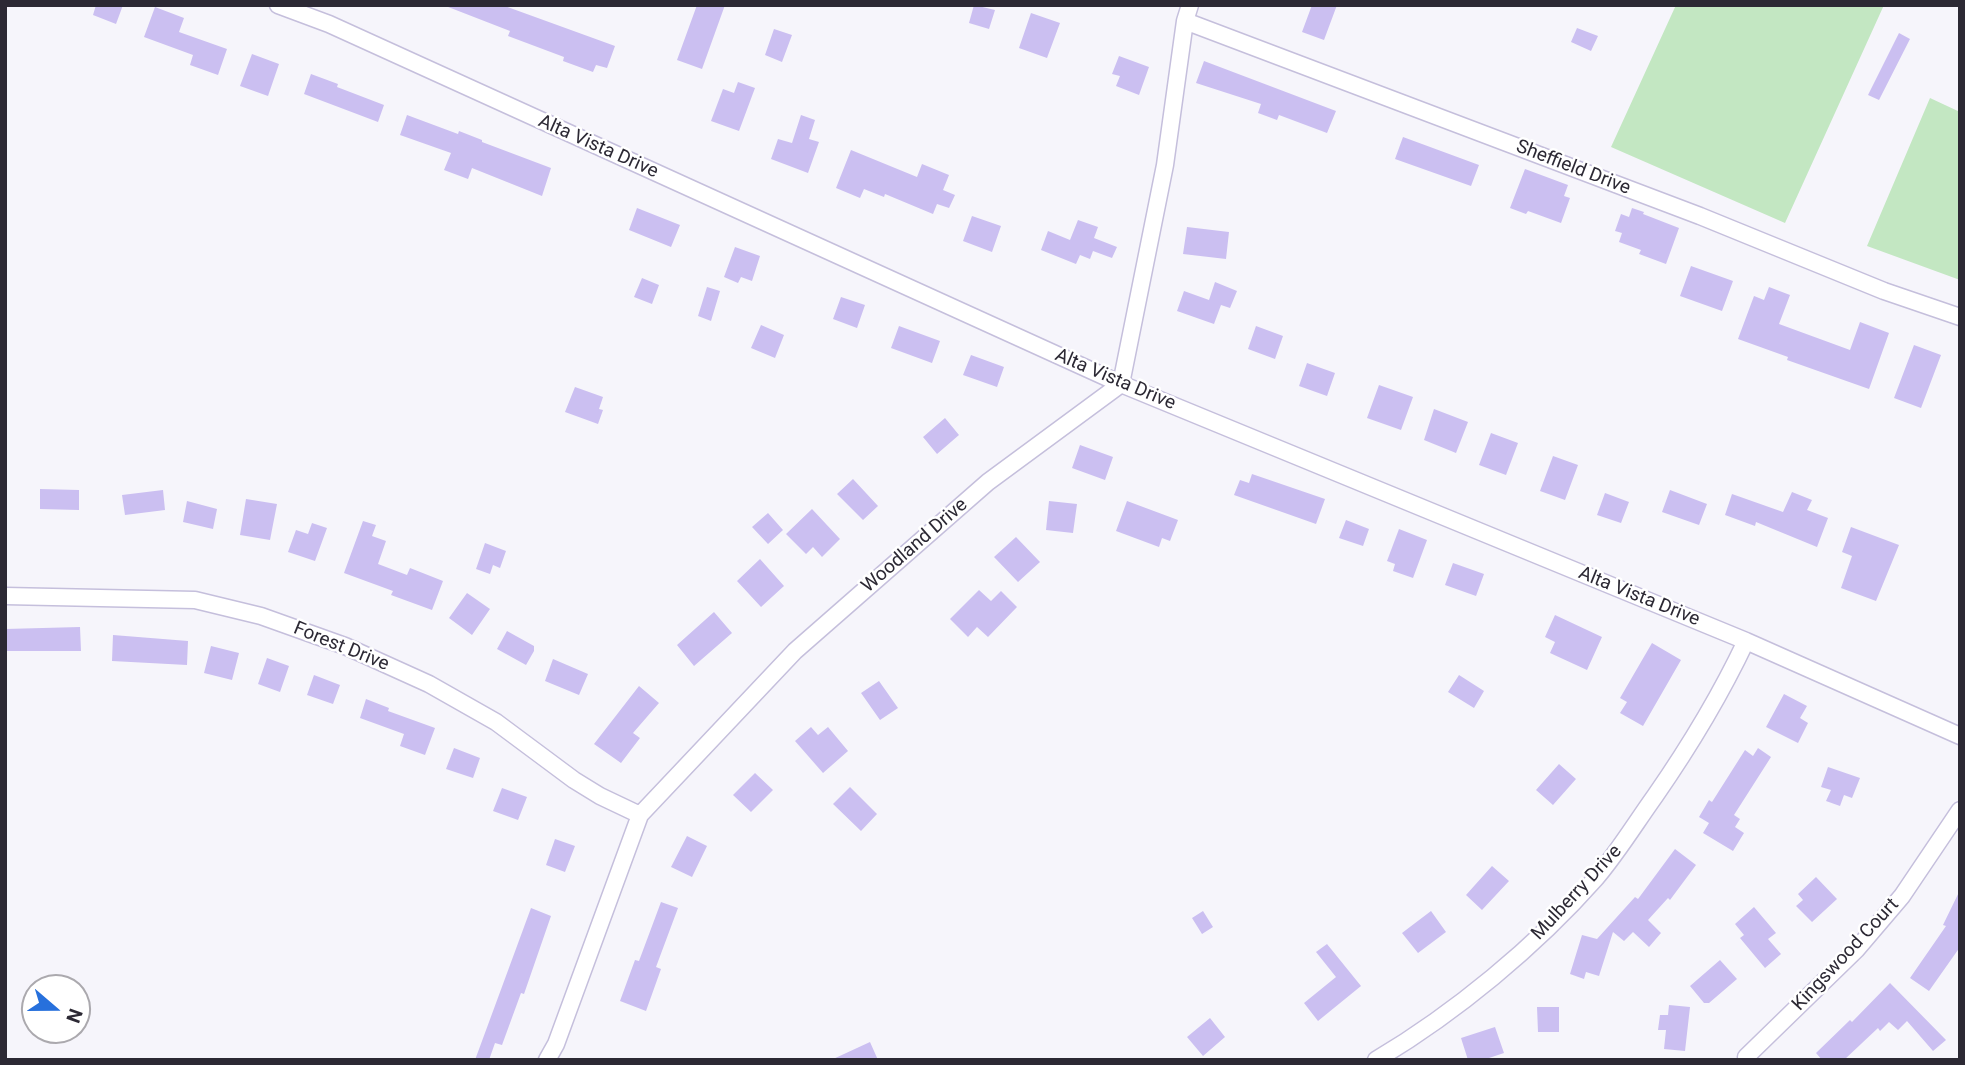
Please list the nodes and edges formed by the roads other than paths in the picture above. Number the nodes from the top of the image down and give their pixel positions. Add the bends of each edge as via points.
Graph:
1 (278, 5) edge
2 (1190, 5) edge
3 (1185, 21) junction
4 (1960, 317) edge
5 (1121, 384) junction
6 (5, 596) edge
7 (1746, 641) junction
8 (1960, 736) edge
9 (1960, 810) edge
10 (640, 815) junction
11 (1746, 1056) dead end
12 (547, 1060) edge
13 (1376, 1060) edge

1 - 5 street, Alta Vista Drive via 329,24
2 - 3 street
3 - 4 street, Sheffield Drive
3 - 5 street via 1165,165
5 - 7 street, Alta Vista Drive
5 - 10 street, Woodland Drive via 988,482 795,651
6 - 10 street, Forest Drive via 195,600 261,616 345,646 429,684 496,722 574,780
7 - 8 street, Alta Vista Drive
7 - 13 street, Mulberry Drive via 1690,746 1596,878 1518,955 1441,1017
9 - 11 street, Kingswood Court via 1902,896 1856,950
10 - 12 street, Woodland Drive

